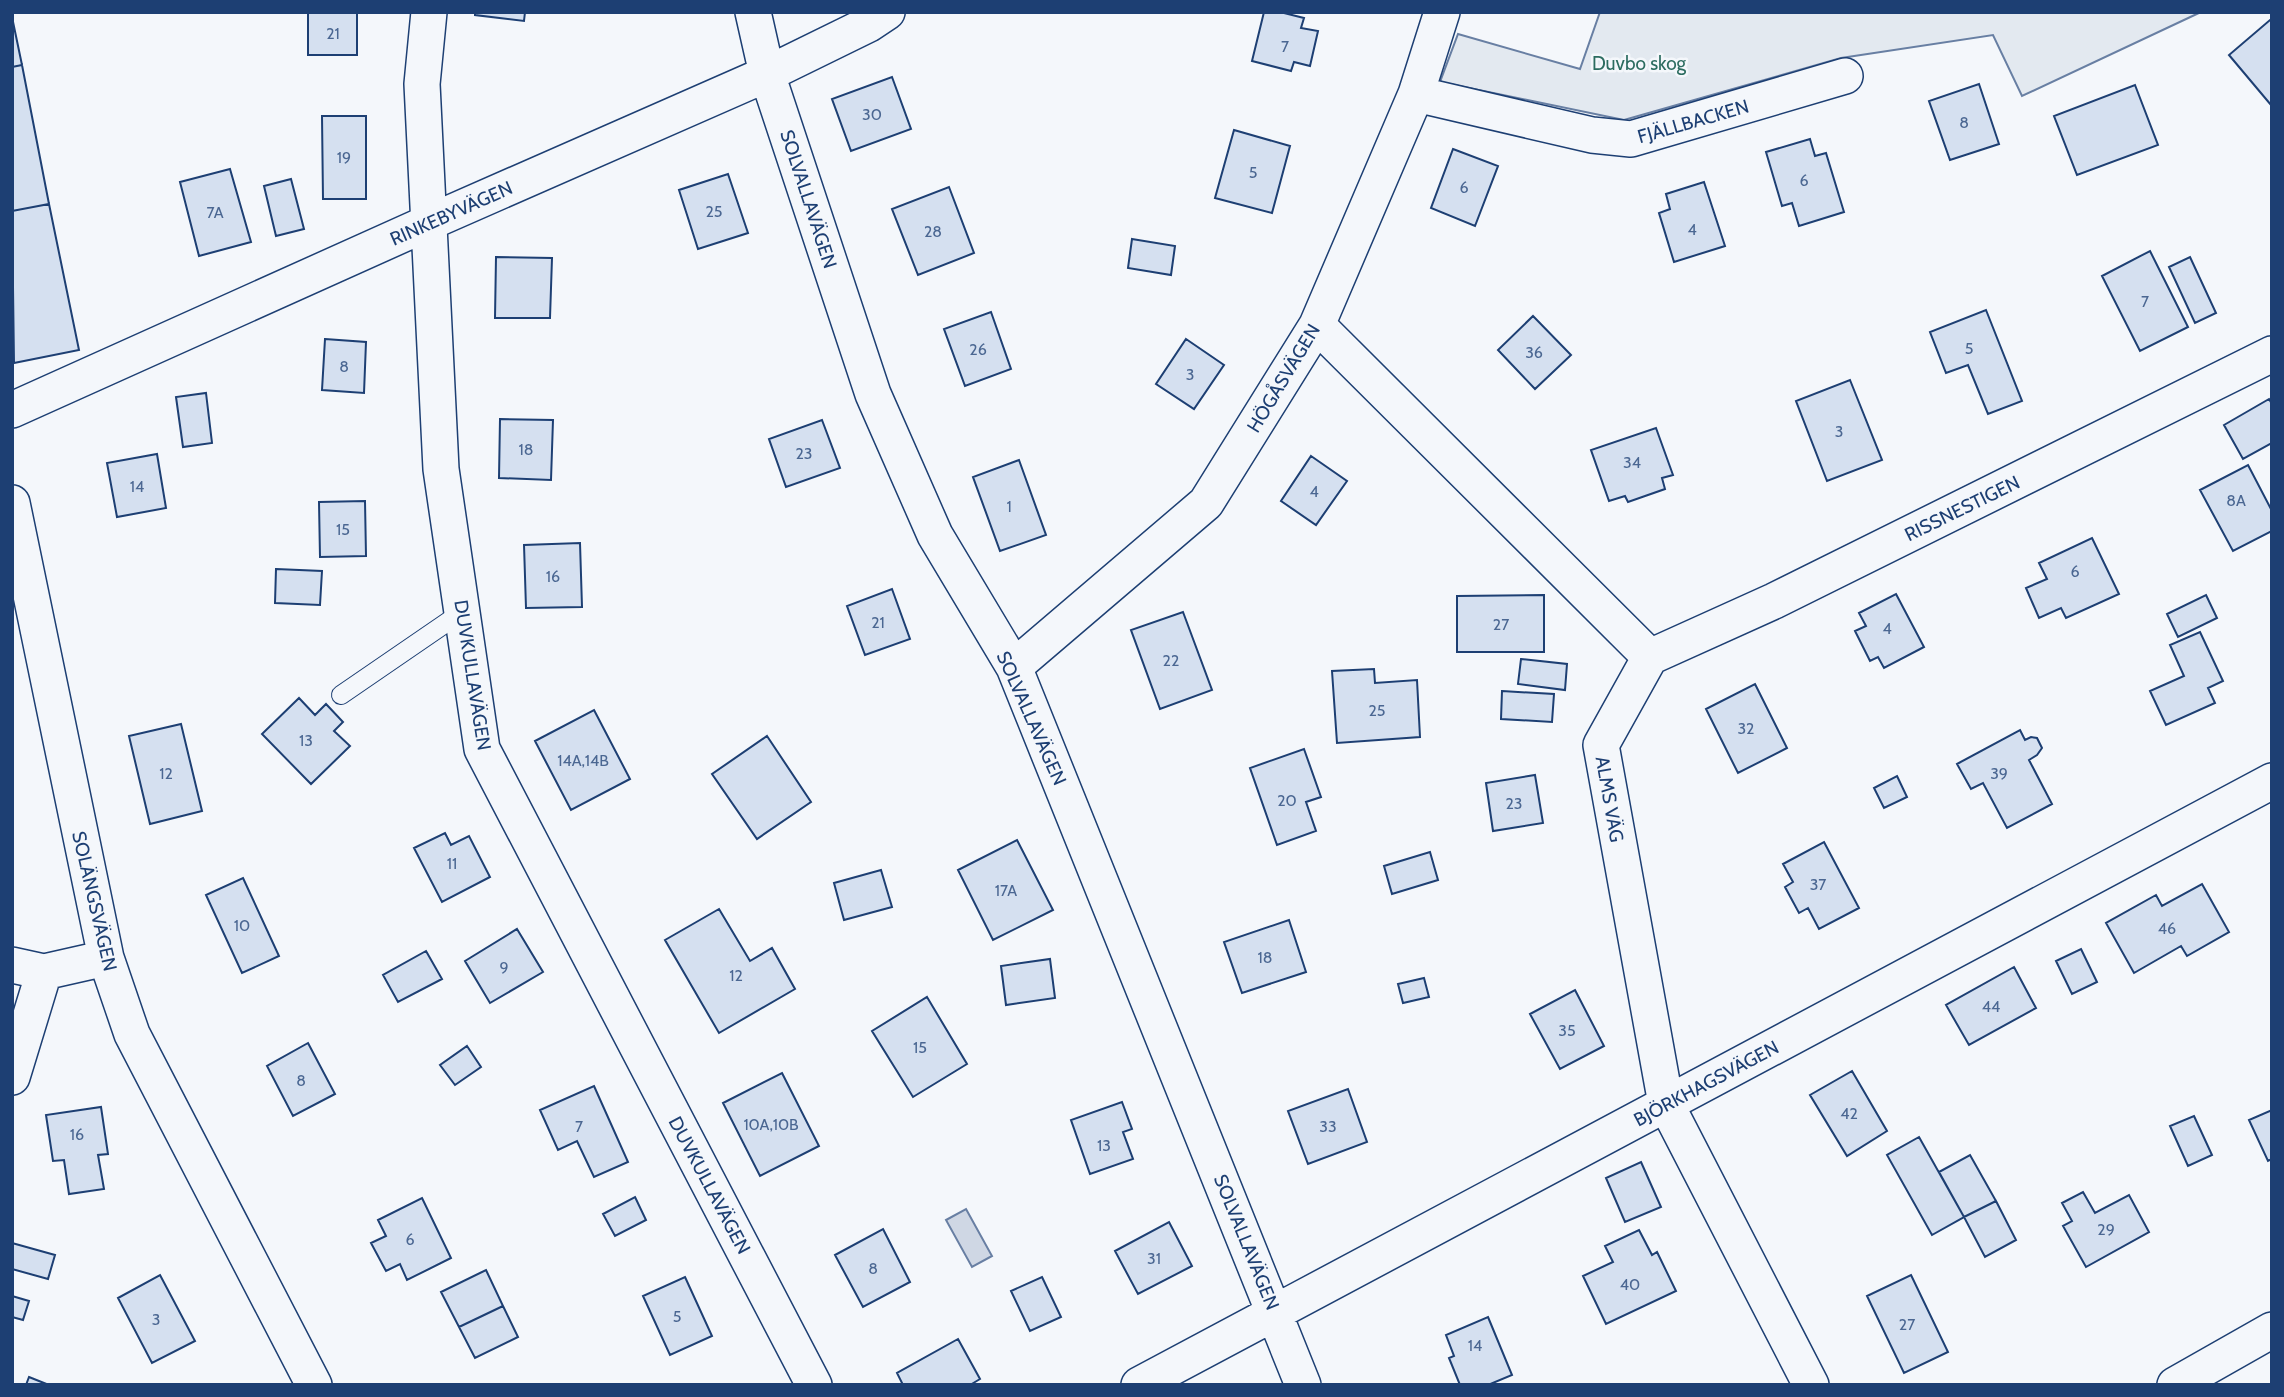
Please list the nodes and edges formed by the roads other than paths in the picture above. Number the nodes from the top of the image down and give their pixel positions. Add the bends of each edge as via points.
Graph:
1 (429, 12) edge
2 (753, 12) edge
3 (887, 12) edge
4 (1442, 12) edge
5 (767, 74) junction
6 (1845, 76) dead end
7 (1416, 93) junction
8 (430, 222) junction
9 (1317, 325) junction
10 (2272, 354) edge
11 (12, 410) edge
12 (12, 503) edge
13 (462, 612) junction
14 (1650, 657) junction
15 (1014, 667) junction
16 (341, 695) dead end
17 (2272, 780) edge
18 (106, 958) junction
19 (28, 968) edge
20 (12, 1077) edge
21 (1666, 1104) junction
22 (1275, 1312) junction
23 (2272, 1330) edge
24 (314, 1385) edge
25 (814, 1385) edge
26 (1139, 1385) edge
27 (1303, 1385) edge
28 (1811, 1385) edge
29 (2175, 1385) edge

1 - 8 street, DUVKULLAVÄGEN via 422,84
2 - 5 street, SOLVALLAVÄGEN
3 - 5 street, RINKEBYVÄGEN
4 - 7 street, HÖGÅSVÄGEN
5 - 8 street, RINKEBYVÄGEN
5 - 15 street, SOLVALLAVÄGEN via 873,394 935,535
6 - 7 street, FJÄLLBACKEN via 1631,139 1592,135
7 - 9 street, HÖGÅSVÄGEN
8 - 11 street, RINKEBYVÄGEN
8 - 13 street, DUVKULLAVÄGEN via 441,469
9 - 14 street
9 - 15 street, HÖGÅSVÄGEN via 1206,502
10 - 14 street, RISSNESTIGEN via 1774,601
12 - 18 street, SOLÄNGSVÄGEN
13 - 16 lane
13 - 25 street, DUVKULLAVÄGEN via 482,749
14 - 21 street, ALMS VÄG via 1601,745
15 - 22 street, SOLVALLAVÄGEN
17 - 21 street, BJÖRKHAGSVÄGEN
18 - 19 street
18 - 24 street, SOLÄNGSVÄGEN via 132,1034
19 - 20 street
21 - 22 street, BJÖRKHAGSVÄGEN
21 - 28 street, ALMS VÄG
22 - 26 street, BJÖRKHAGSVÄGEN
22 - 27 street, SOLVALLAVÄGEN
23 - 29 street

